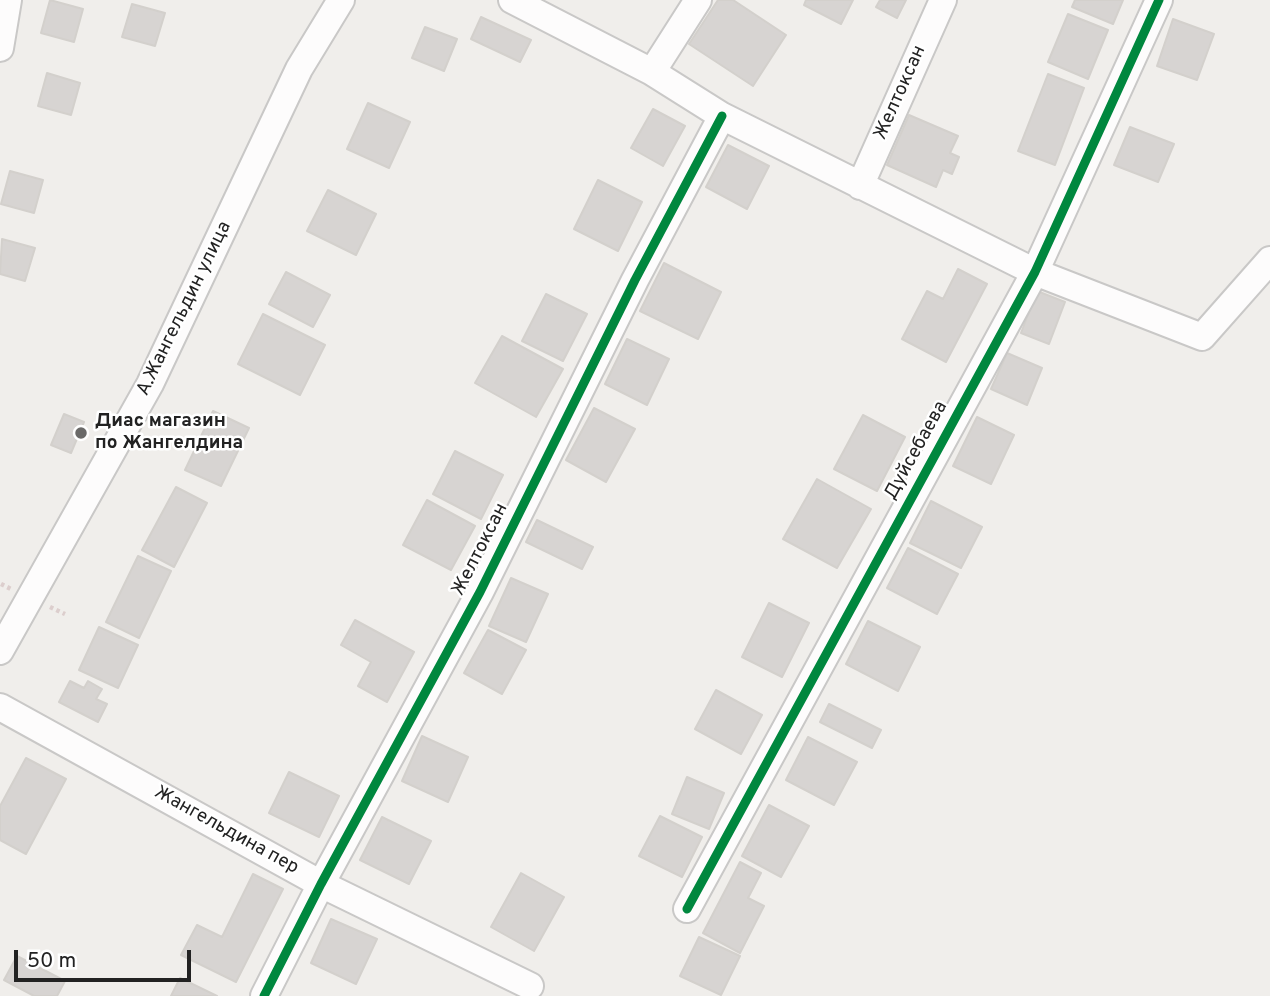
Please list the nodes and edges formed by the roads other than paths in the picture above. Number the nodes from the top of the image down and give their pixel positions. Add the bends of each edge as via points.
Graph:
1 (8, 0) edge
2 (341, 0) edge
3 (512, 0) edge
4 (698, 0) edge
5 (943, 0) edge
6 (1159, 0) edge
7 (0, 48) edge
8 (652, 72) junction
9 (722, 117) junction
10 (860, 186) junction
11 (1270, 260) edge
12 (1035, 272) junction
13 (2, 644) edge
14 (0, 707) edge
15 (321, 884) junction
16 (687, 909) dead end
17 (530, 986) dead end
18 (264, 996) edge

1 - 7 street
2 - 13 street, А.Жангельдин улица via 299,69 150,384
3 - 8 street
4 - 8 street
5 - 10 street, Желтоксан
6 - 12 street, Дуйсебаева
8 - 9 street
9 - 10 street
9 - 15 street, Желтоксан via 635,280 480,592
10 - 12 street
11 - 12 street via 1202,337
12 - 16 street, Дуйсебаева
14 - 15 street, Жангельдина пер
15 - 17 street, Жангельдина пер
15 - 18 street, Желтоксан

